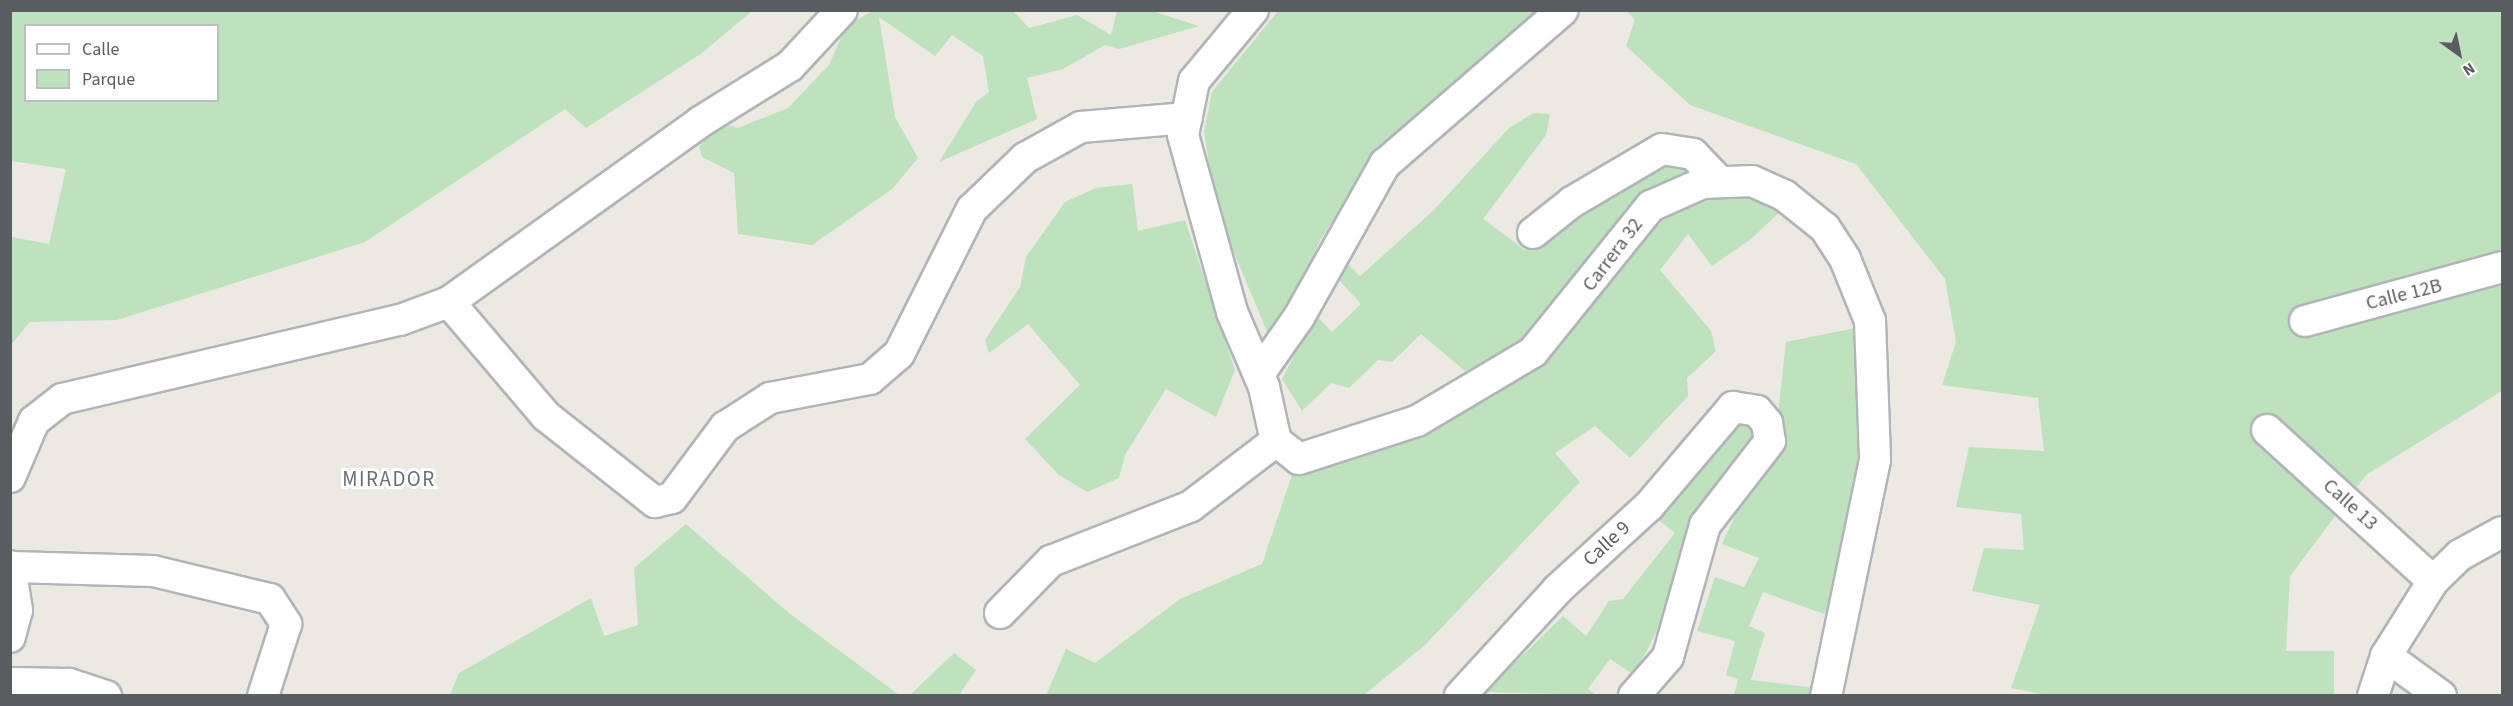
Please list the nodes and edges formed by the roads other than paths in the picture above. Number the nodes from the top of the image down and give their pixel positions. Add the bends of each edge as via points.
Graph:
1 (842, 10) edge
2 (1253, 10) edge
3 (1563, 10) edge
4 (1186, 118) junction
5 (1720, 182) junction
6 (1533, 233) dead end
7 (2502, 267) edge
8 (449, 302) junction
9 (2305, 321) dead end
10 (1259, 374) junction
11 (2267, 430) dead end
12 (1276, 441) junction
13 (10, 477) edge
14 (2502, 532) edge
15 (11, 566) edge
16 (2433, 581) junction
17 (1000, 613) dead end
18 (10, 637) edge
19 (2386, 656) junction
20 (10, 683) edge
21 (106, 696) edge
22 (263, 696) edge
23 (1460, 696) edge
24 (1634, 696) edge
25 (1826, 696) edge
26 (2373, 696) edge
27 (2440, 696) edge

1 - 8 street via 790,66 700,122
2 - 4 street via 1194,81
3 - 10 street via 1385,164 1299,317
4 - 8 street via 1081,127 1025,158 972,209 899,354 870,379 770,398 725,427 672,498 655,502 546,416
4 - 10 street via 1183,135 1201,208 1232,312
5 - 6 street via 1693,154 1662,149 1572,202
5 - 12 street, Carrera 32 via 1703,183 1651,206 1533,352 1472,389 1417,421 1299,459
5 - 25 street, Carrera 32 via 1752,181 1785,196 1824,228 1845,260 1870,321 1875,460
7 - 9 street, Calle 12B
8 - 13 street via 400,320 62,399 34,421
10 - 12 street
11 - 16 street, Calle 13
12 - 17 street via 1191,506 1051,561
14 - 16 street via 2460,555
15 - 18 street via 17,610
15 - 22 street via 153,571 270,599 286,624
16 - 19 street
19 - 26 street
19 - 27 street
20 - 21 street via 69,684
23 - 24 street, Calle 9 via 1558,590 1649,506 1734,407 1757,411 1767,423 1770,441 1705,525 1668,657

